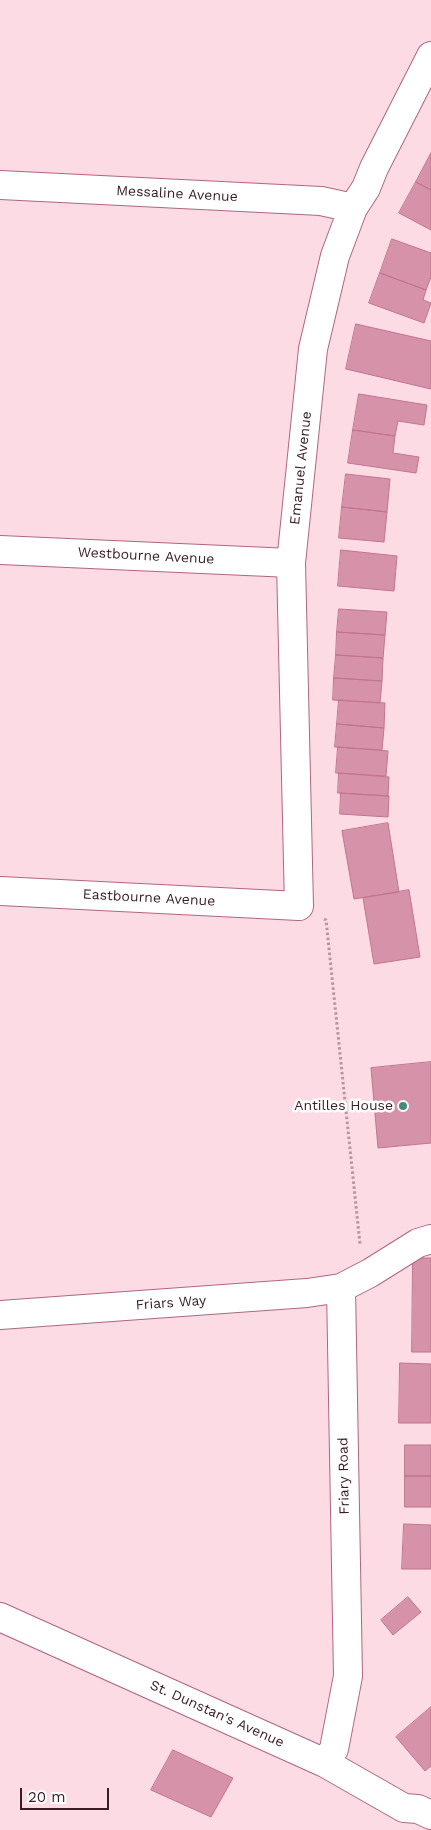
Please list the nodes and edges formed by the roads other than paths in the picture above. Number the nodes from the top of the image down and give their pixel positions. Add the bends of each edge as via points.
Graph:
1 (431, 56) edge
2 (0, 186) edge
3 (353, 208) junction
4 (0, 550) edge
5 (291, 562) junction
6 (0, 891) edge
7 (299, 906) joint
8 (431, 1239) edge
9 (341, 1288) junction
10 (0, 1315) edge
11 (0, 1616) edge
12 (325, 1763) junction
13 (431, 1815) edge

1 - 3 street, Emanuel Avenue
2 - 3 street, Messaline Avenue via 321,201
3 - 5 street, Emanuel Avenue via 335,256 313,349
4 - 5 street, Westbourne Avenue
5 - 7 street, Emanuel Avenue
6 - 7 street, Eastbourne Avenue
8 - 9 street
9 - 10 street, Friars Way via 307,1294
9 - 12 street, Friary Road via 348,1676 334,1749
11 - 12 street, St. Dunstan's Avenue
12 - 13 street, St. Dunstan's Avenue via 404,1808 418,1809

